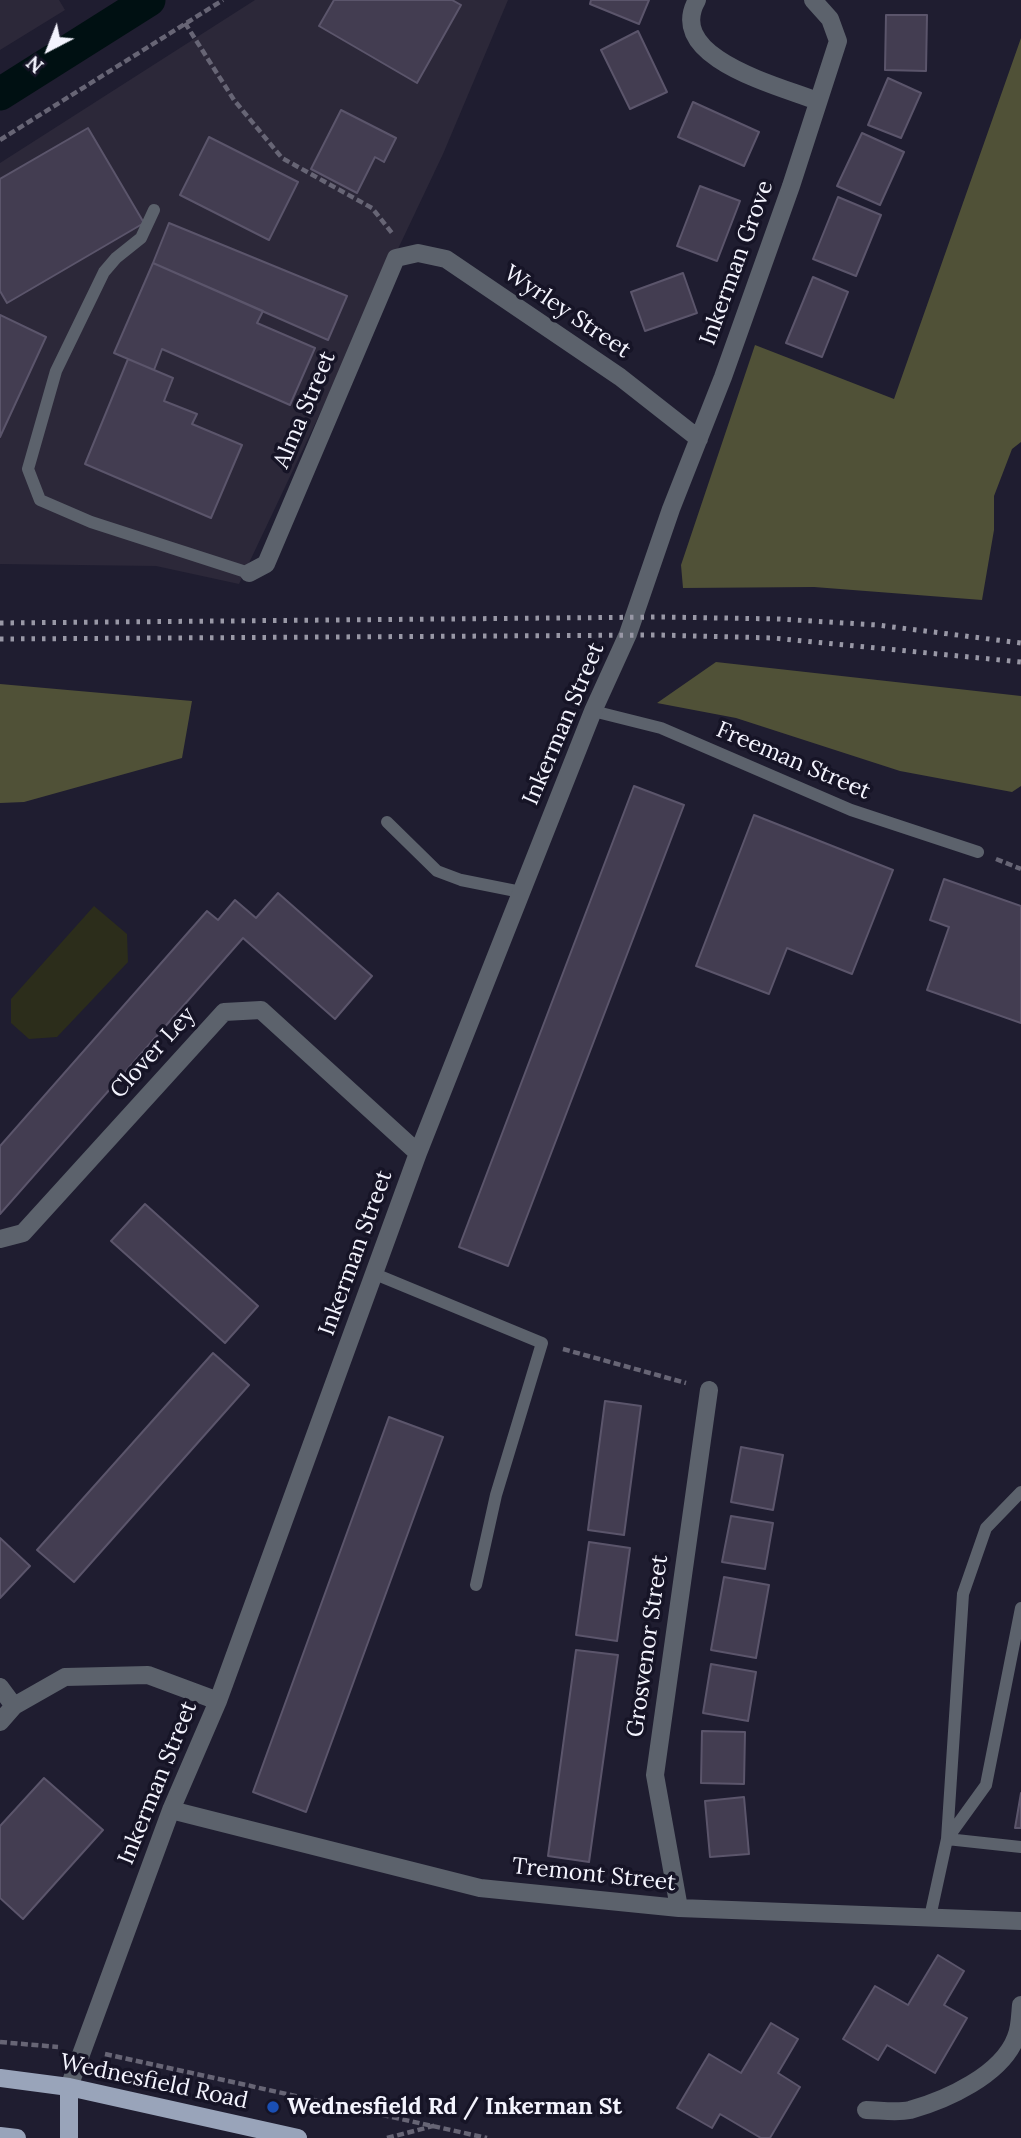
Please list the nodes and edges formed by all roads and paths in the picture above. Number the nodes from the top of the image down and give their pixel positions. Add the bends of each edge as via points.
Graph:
1 (223, 0) edge
2 (697, 0) edge
3 (813, 0) edge
4 (186, 23) junction
5 (817, 101) junction
6 (0, 140) edge
7 (154, 210) dead end
8 (403, 256) junction
9 (699, 439) junction
10 (249, 573) joint
11 (593, 710) junction
12 (387, 822) dead end
13 (978, 852) dead end
14 (522, 892) junction
15 (418, 1153) junction
16 (0, 1239) edge
17 (375, 1274) junction
18 (542, 1343) junction
19 (709, 1390) joint
20 (1020, 1494) edge
21 (476, 1585) dead end
22 (1021, 1608) edge
23 (0, 1686) edge
24 (218, 1702) junction
25 (14, 1706) junction
26 (0, 1722) edge
27 (171, 1810) junction
28 (947, 1839) junction
29 (1021, 1847) edge
30 (678, 1908) junction
31 (930, 1917) junction
32 (1021, 1921) edge
33 (1021, 2004) edge
34 (1019, 2039) edge
35 (0, 2042) edge
36 (83, 2049) junction
37 (0, 2078) edge
38 (69, 2087) junction
39 (866, 2110) dead end
40 (438, 2125) junction
41 (0, 2136) edge
42 (17, 2138) edge
43 (69, 2138) edge
44 (298, 2138) edge
45 (387, 2138) edge
46 (487, 2138) edge

1 - 4 path
2 - 5 street via 691,10 692,26 708,54
3 - 5 street, Inkerman Grove via 830,19 838,41
4 - 6 path
4 - 8 path via 234,100 282,159 372,208
5 - 9 street, Inkerman Grove
7 - 10 lane via 141,238 104,272 86,309 56,371 28,470 40,500 91,522
8 - 9 street, Wyrley Street via 418,253 446,259 620,377
8 - 10 street, Alma Street via 266,564
9 - 11 street, Inkerman Street via 628,634
11 - 13 lane, Freeman Street via 661,728 851,810
11 - 14 street, Inkerman Street
12 - 14 lane via 437,871
14 - 15 street, Inkerman Street
15 - 16 street, Clover Ley via 261,1010 224,1012 23,1233
15 - 17 street, Inkerman Street
17 - 18 lane
17 - 24 street, Inkerman Street
18 - 19 path
18 - 21 lane via 496,1495
19 - 30 street, Grosvenor Street via 655,1775
20 - 28 lane via 986,1528 964,1594
22 - 28 lane via 986,1786
23 - 25 street
24 - 25 street via 148,1675 65,1677
24 - 27 street, Inkerman Street
25 - 26 street
27 - 30 street, Tremont Street via 481,1888
27 - 36 street, Inkerman Street
28 - 29 lane
28 - 31 lane
30 - 31 street, Tremont Street
31 - 32 street, Tremont Street
33 - 34 street
34 - 39 street via 983,2076 945,2096 907,2110
35 - 36 path
36 - 38 street, Inkerman Street
36 - 40 path
37 - 38 main road, Wednesfield Road
38 - 43 main road
38 - 44 main road, Wednesfield Road
40 - 45 path
40 - 46 path
41 - 42 main road

